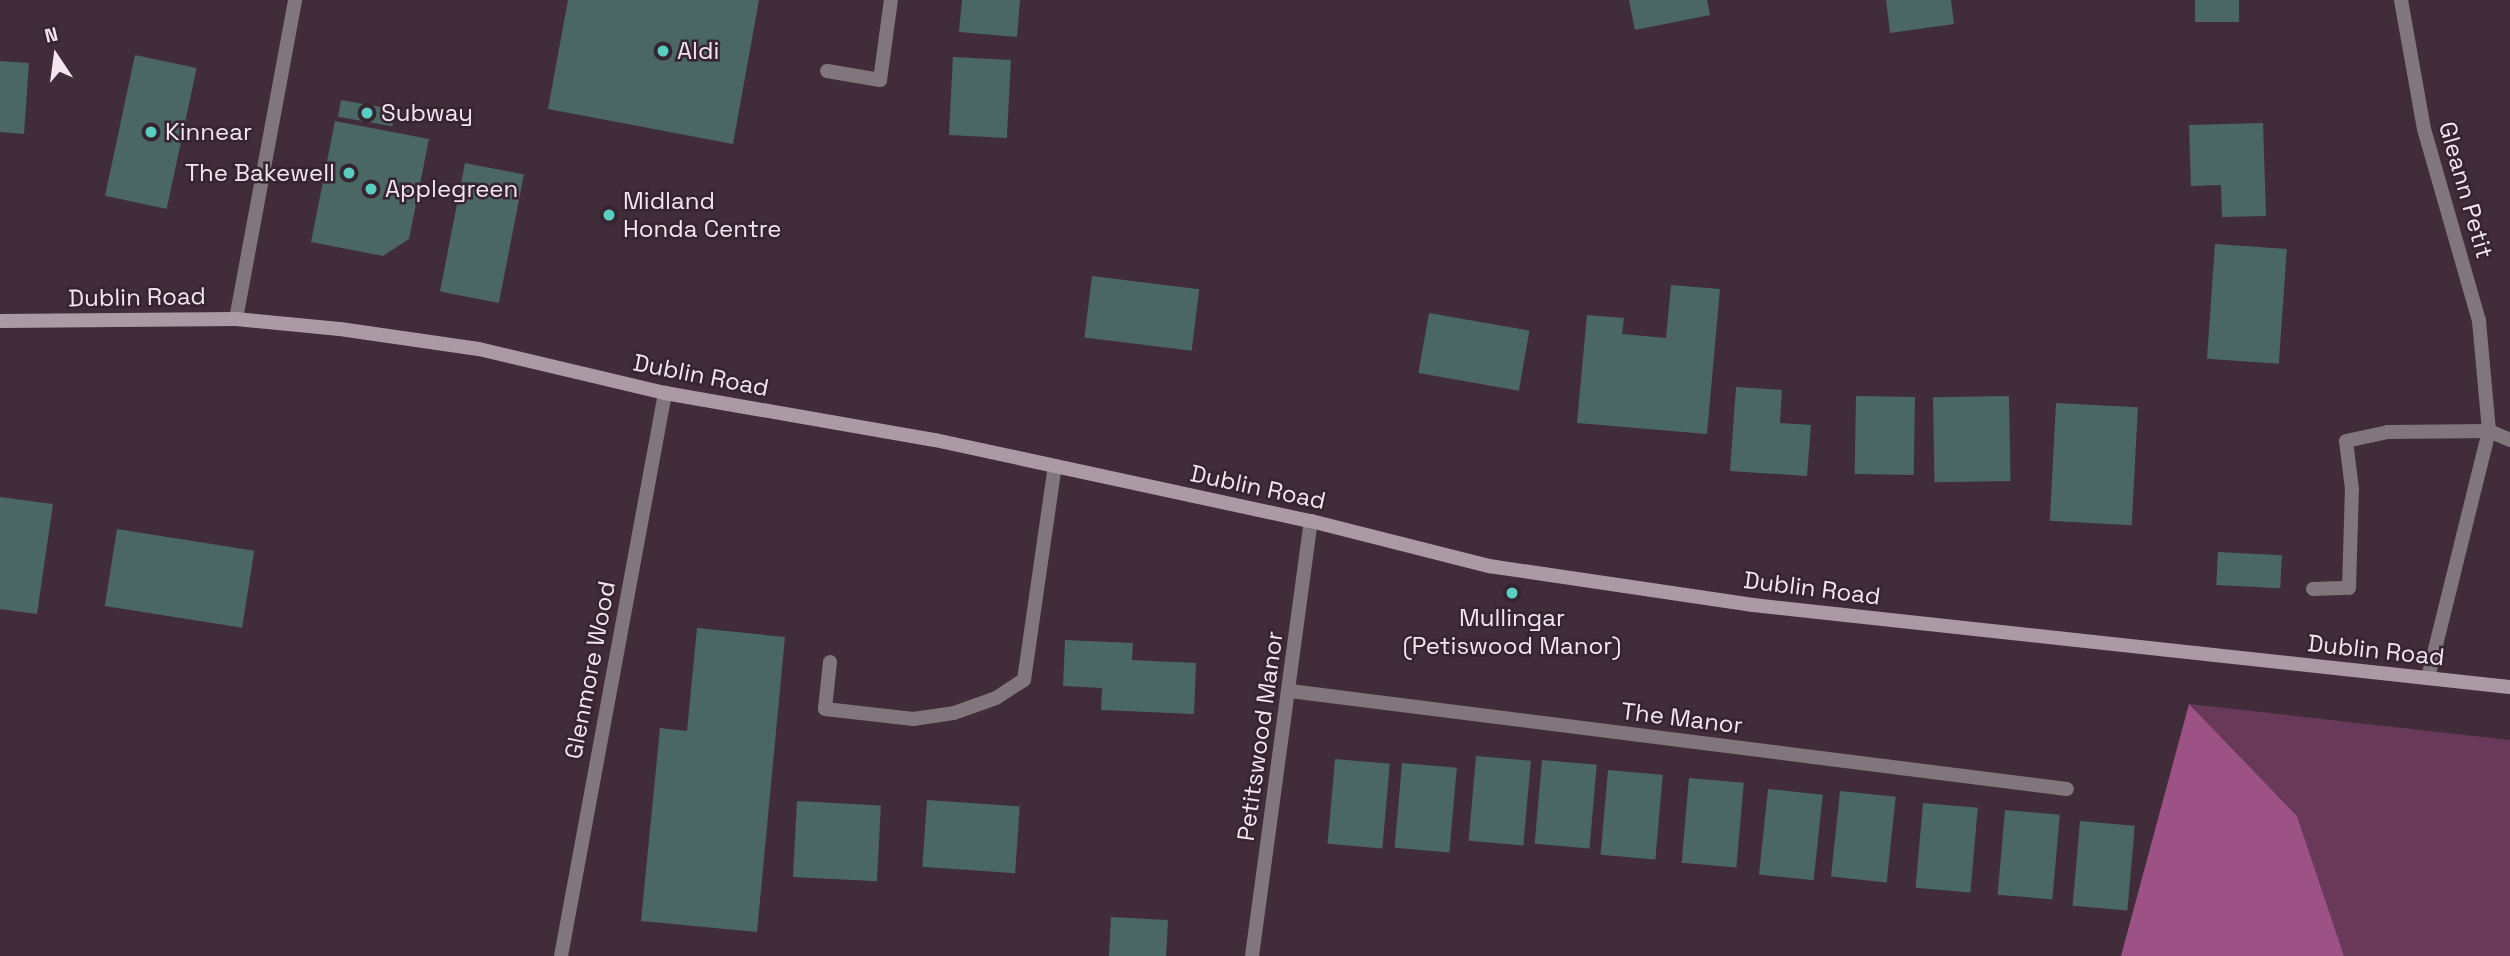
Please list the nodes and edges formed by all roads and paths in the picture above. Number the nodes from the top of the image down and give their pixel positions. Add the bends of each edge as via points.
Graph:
1 (295, 0) edge
2 (891, 0) edge
3 (2401, 0) edge
4 (827, 71) dead end
5 (236, 319) junction
6 (0, 321) edge
7 (665, 393) junction
8 (2489, 431) junction
9 (2510, 440) edge
10 (1055, 466) junction
11 (1311, 522) junction
12 (2313, 589) dead end
13 (830, 663) dead end
14 (2428, 678) junction
15 (2510, 687) edge
16 (1290, 691) junction
17 (2067, 789) dead end
18 (561, 956) edge
19 (1252, 956) edge

1 - 5 street
2 - 4 street via 880,80
3 - 8 street, Gleann Petit via 2424,129 2479,321
5 - 6 main road, Dublin Road
5 - 7 main road, Dublin Road via 479,349
7 - 10 main road, Dublin Road
7 - 18 street, Glenmore Wood
8 - 9 street
8 - 12 street via 2388,432 2346,441 2352,489 2349,588
8 - 14 street, Gleann Petit
10 - 11 main road, Dublin Road
10 - 13 street via 1024,680 996,698 954,713 913,719 825,709
11 - 14 main road, Dublin Road via 1489,566 1754,605
11 - 16 street, Petitswood Manor
14 - 15 main road, Dublin Road
16 - 17 street, The Manor
16 - 19 street, Petitswood Manor

